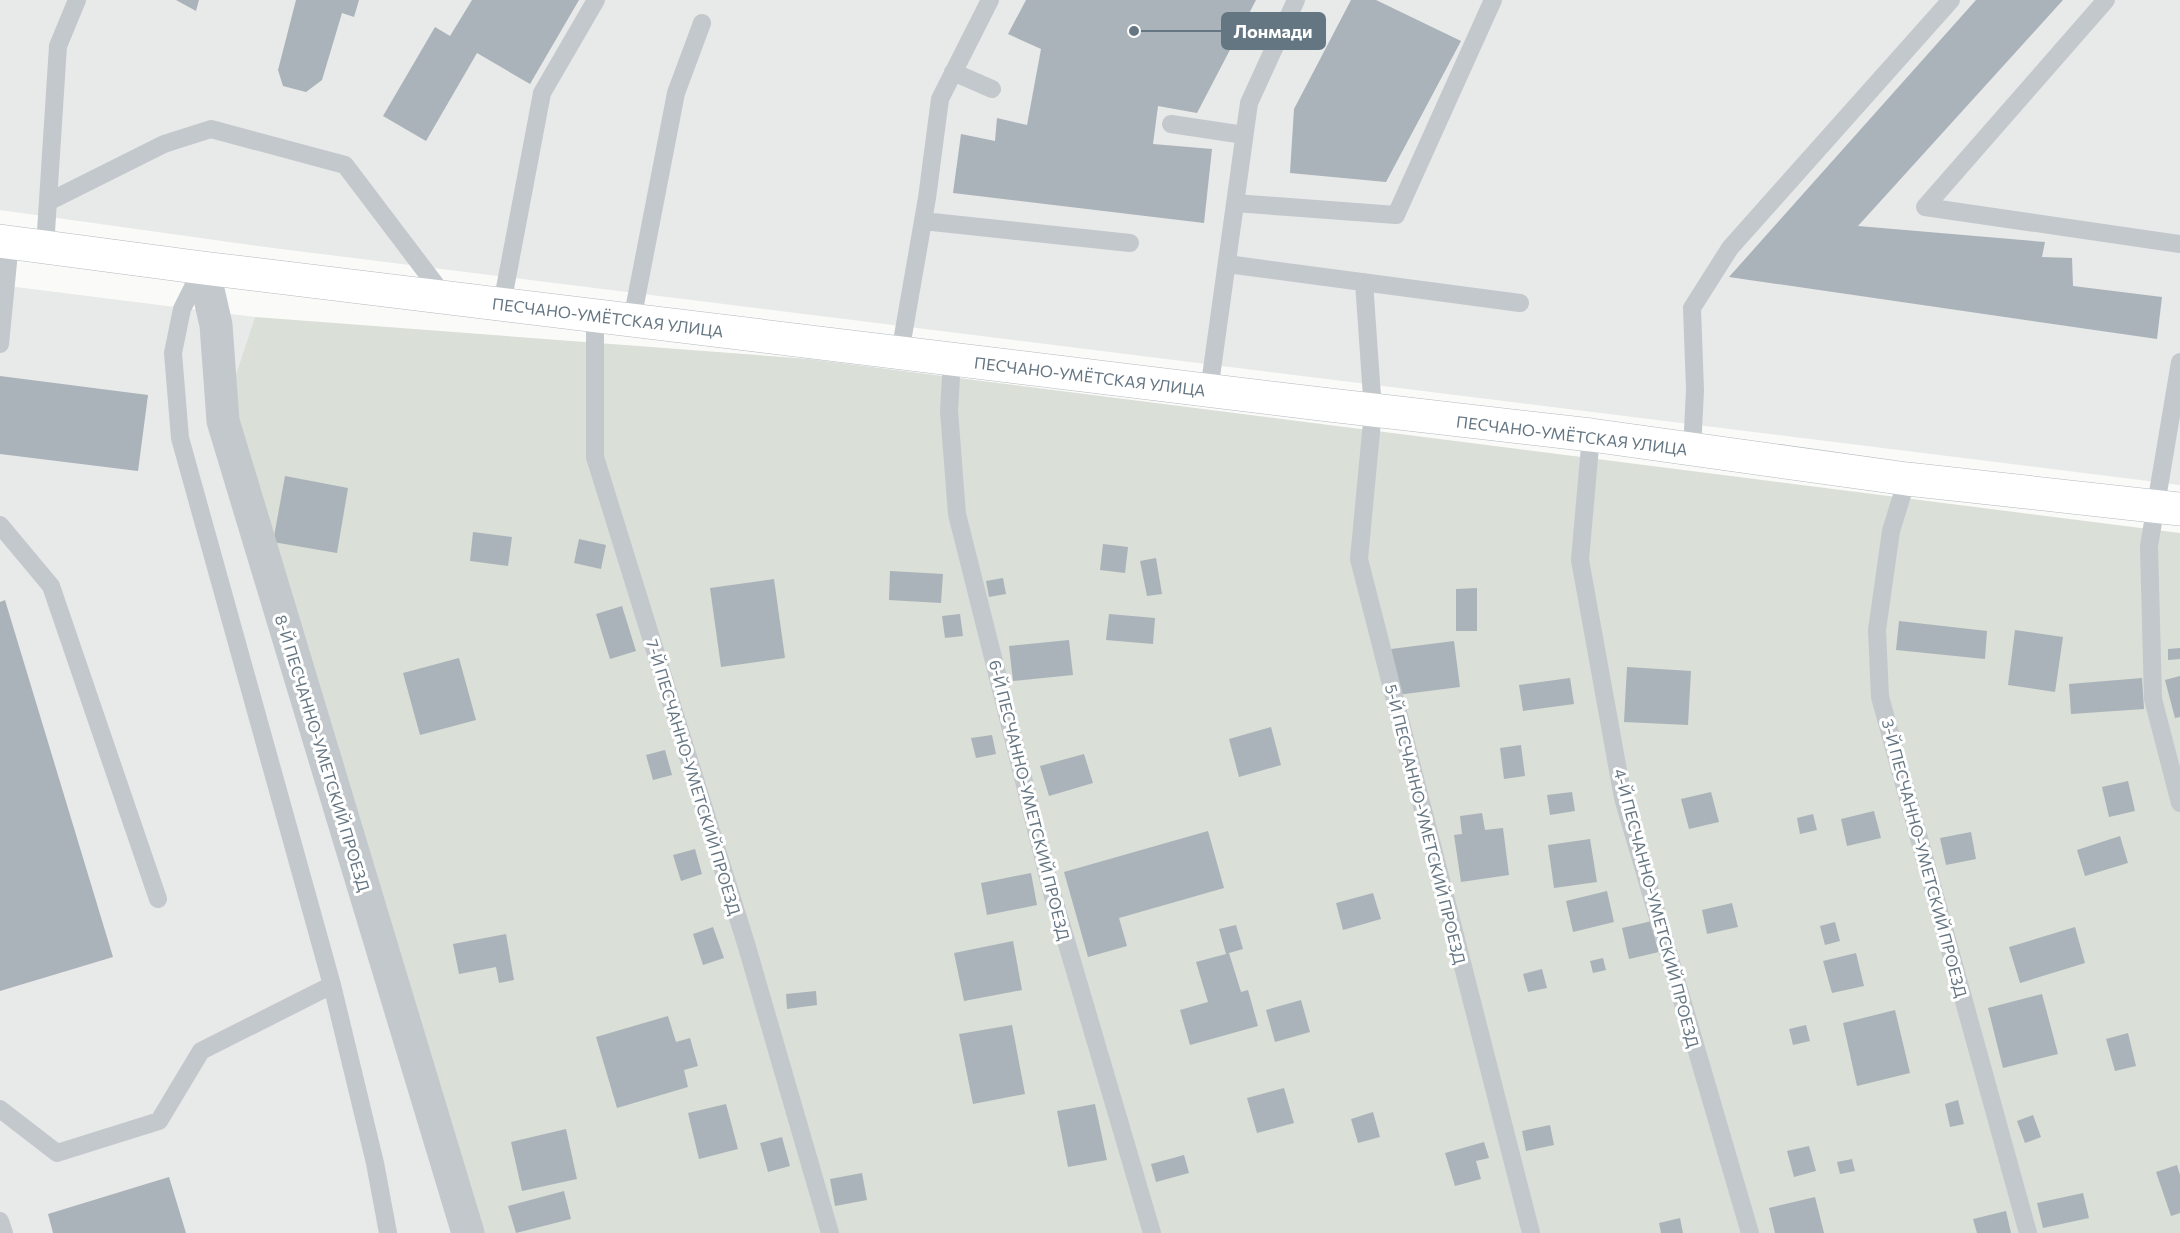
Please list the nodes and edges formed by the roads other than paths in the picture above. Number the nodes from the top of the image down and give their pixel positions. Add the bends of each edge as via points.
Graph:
1 (77, 0) edge
2 (596, 0) edge
3 (990, 0) edge
4 (1296, 0) edge
5 (1493, 0) edge
6 (1951, 0) edge
7 (2106, 0) edge
8 (702, 23) dead end
9 (953, 72) junction
10 (992, 89) dead end
11 (1171, 124) dead end
12 (1244, 135) junction
13 (48, 202) junction
14 (1235, 203) junction
15 (923, 221) junction
16 (5, 242) edge
17 (1130, 243) dead end
18 (2180, 244) edge
19 (45, 247) junction
20 (1227, 264) junction
21 (202, 268) junction
22 (1364, 282) junction
23 (445, 297) junction
24 (1520, 303) dead end
25 (502, 304) junction
26 (596, 315) junction
27 (632, 320) junction
28 (0, 344) edge
29 (900, 353) junction
30 (952, 359) junction
31 (2180, 362) edge
32 (1209, 391) junction
33 (1373, 411) junction
34 (1591, 435) junction
35 (1692, 450) junction
36 (1907, 479) junction
37 (2168, 508) edge
38 (0, 525) edge
39 (2180, 802) edge
40 (158, 899) dead end
41 (332, 985) junction
42 (0, 1109) edge
43 (0, 1221) edge
44 (4, 1233) edge
45 (388, 1233) edge
46 (468, 1233) edge
47 (830, 1233) edge
48 (1152, 1233) edge
49 (1531, 1233) edge
50 (1750, 1233) edge
51 (2028, 1233) edge

1 - 13 lane via 58,46
2 - 25 lane via 542,93
3 - 9 lane
4 - 12 lane via 1249,103
5 - 14 lane via 1396,215
6 - 35 lane via 1730,248 1692,308
7 - 18 lane via 1925,207
8 - 27 lane via 676,93
9 - 10 lane
9 - 15 lane via 940,99
11 - 12 lane
12 - 14 lane
13 - 19 lane
13 - 23 lane via 164,144 211,129 345,165
14 - 20 lane
15 - 17 lane
15 - 29 lane
16 - 19 main road, ПЕСЧАНО-УМЁТСКАЯ УЛИЦА
16 - 28 lane
19 - 21 main road, ПЕСЧАНО-УМЁТСКАЯ УЛИЦА
20 - 22 lane
20 - 32 lane
21 - 23 main road, ПЕСЧАНО-УМЁТСКАЯ УЛИЦА
21 - 41 lane via 182,309 172,353 180,438
21 - 46 street, 8-Й ПЕСЧАННО-УМЕТСКИЙ ПРОЕЗД via 216,325 223,421
22 - 24 lane
22 - 33 lane, 5-Й ПЕСЧАННО-УМЕТСКИЙ ПРОЕЗД
23 - 25 main road, ПЕСЧАНО-УМЁТСКАЯ УЛИЦА
25 - 26 main road, ПЕСЧАНО-УМЁТСКАЯ УЛИЦА
26 - 27 main road, ПЕСЧАНО-УМЁТСКАЯ УЛИЦА
26 - 47 lane, 7-Й ПЕСЧАННО-УМЕТСКИЙ ПРОЕЗД via 595,457 747,947
27 - 29 main road, ПЕСЧАНО-УМЁТСКАЯ УЛИЦА
29 - 30 main road, ПЕСЧАНО-УМЁТСКАЯ УЛИЦА
30 - 32 main road, ПЕСЧАНО-УМЁТСКАЯ УЛИЦА
30 - 48 lane, 6-Й ПЕСЧАННО-УМЕТСКИЙ ПРОЕЗД via 949,411 957,514 1052,893
31 - 37 lane
32 - 33 main road, ПЕСЧАНО-УМЁТСКАЯ УЛИЦА
33 - 34 main road, ПЕСЧАНО-УМЁТСКАЯ УЛИЦА
33 - 49 lane, 5-Й ПЕСЧАННО-УМЕТСКИЙ ПРОЕЗД via 1359,559
34 - 35 main road, ПЕСЧАНО-УМЁТСКАЯ УЛИЦА
34 - 50 lane, 4-Й ПЕСЧАННО-УМЕТСКИЙ ПРОЕЗД via 1580,560 1623,798
35 - 36 main road, ПЕСЧАНО-УМЁТСКАЯ УЛИЦА
36 - 37 main road, ПЕСЧАНО-УМЁТСКАЯ УЛИЦА
36 - 51 lane, 3-Й ПЕСЧАННО-УМЕТСКИЙ ПРОЕЗД via 1892,531 1877,630 1880,697
37 - 39 lane via 2149,546 2153,699
38 - 40 lane via 51,586
41 - 42 lane via 201,1051 159,1121 57,1153
41 - 45 lane
43 - 44 lane

